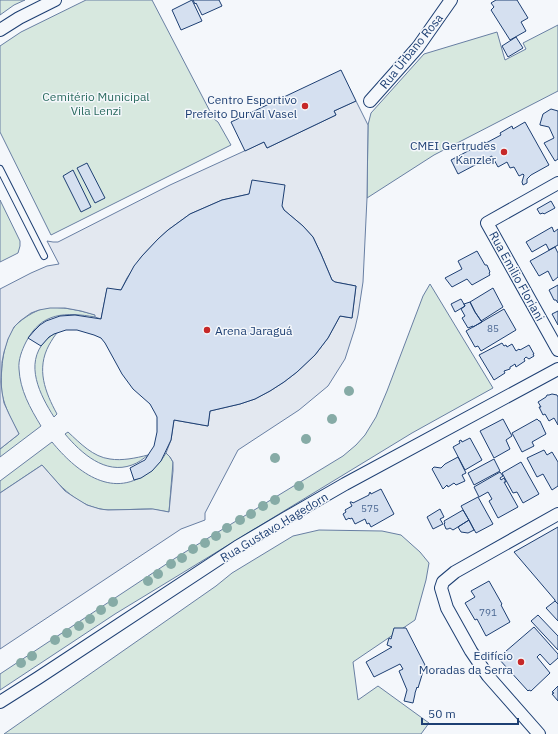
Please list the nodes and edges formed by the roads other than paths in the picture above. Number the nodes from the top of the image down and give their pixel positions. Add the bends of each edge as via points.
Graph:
1 (55, 0) edge
2 (452, 0) edge
3 (0, 30) edge
4 (370, 101) dead end
5 (0, 169) edge
6 (558, 183) edge
7 (44, 256) dead end
8 (558, 350) edge
9 (558, 369) edge
10 (558, 514) edge
11 (0, 702) edge
12 (539, 734) edge

1 - 3 street
2 - 4 street, Rua Urbano Rosa via 418,47
5 - 7 lane
6 - 8 street, Rua Emilio Floriani via 487,222
9 - 11 street, Rua Gustavo Hagedorn via 345,484 237,547
10 - 12 street via 455,572 443,582 441,588 447,608 471,651 488,676

